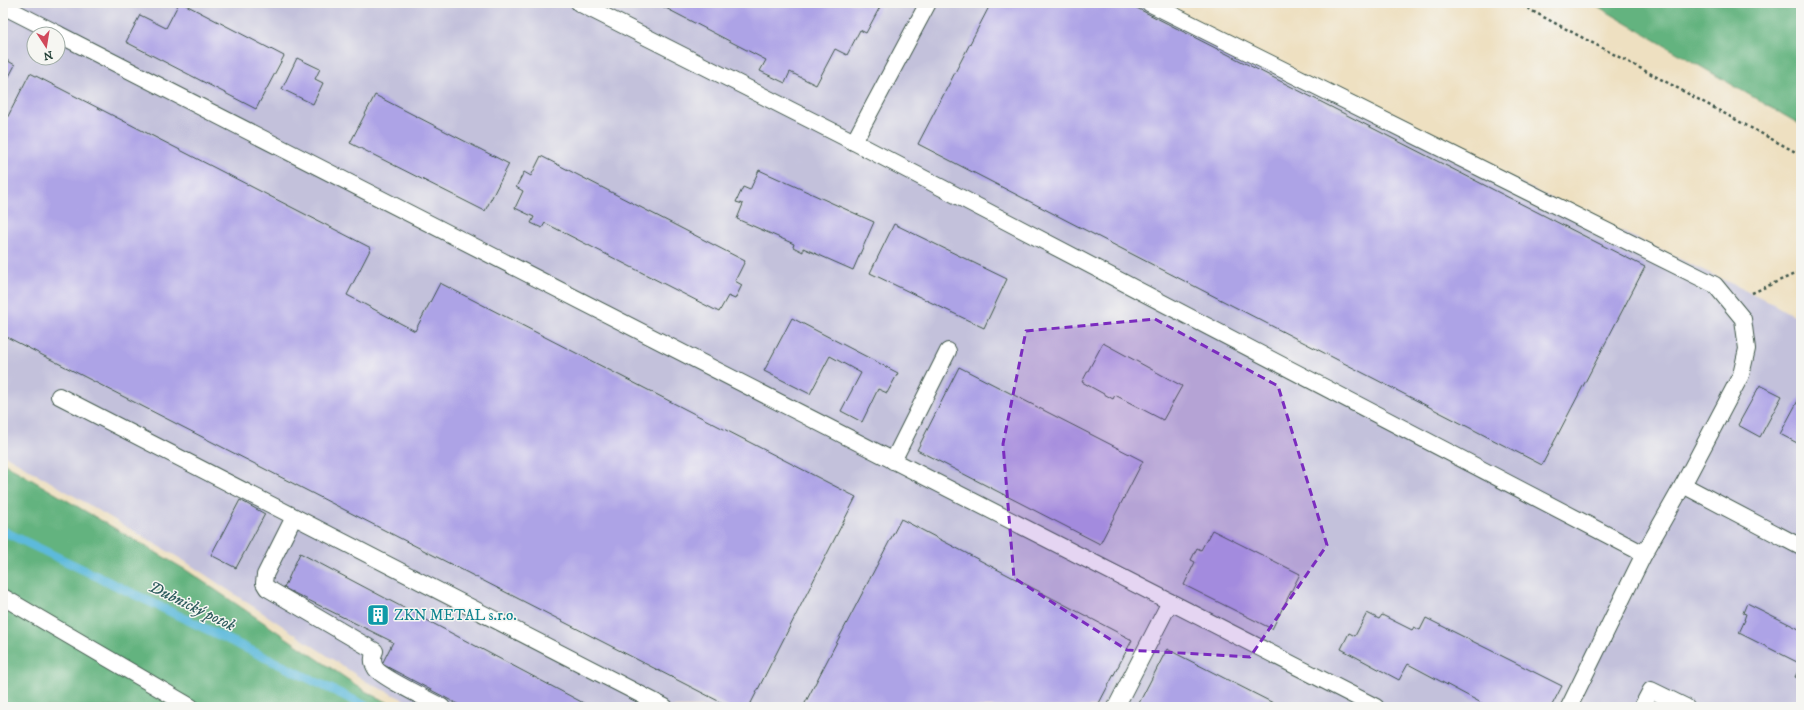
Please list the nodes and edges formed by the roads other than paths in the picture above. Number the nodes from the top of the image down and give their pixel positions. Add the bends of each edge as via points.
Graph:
1 (579, 3) edge
2 (928, 3) edge
3 (1149, 3) edge
4 (3, 6) edge
5 (42, 26) edge
6 (66, 38) edge
7 (854, 142) junction
8 (948, 351) dead end
9 (59, 396) dead end
10 (893, 461) junction
11 (1683, 485) junction
12 (294, 517) junction
13 (1801, 547) edge
14 (1644, 554) junction
15 (3, 597) edge
16 (1170, 602) junction
17 (191, 707) edge
18 (442, 707) edge
19 (665, 707) edge
20 (1116, 707) edge
21 (1376, 707) edge
22 (1569, 707) edge
23 (1642, 707) edge
24 (1686, 707) edge

1 - 7 lane
2 - 7 lane
3 - 11 lane via 1716,284 1743,319 1747,349 1741,375
4 - 5 lane
6 - 10 lane
7 - 14 lane
8 - 10 lane
9 - 12 lane
10 - 16 lane
11 - 13 lane
11 - 14 lane
12 - 18 lane via 265,574 264,583 267,588 375,651 373,663 381,674
12 - 19 lane
14 - 22 lane
15 - 17 lane
16 - 20 lane
16 - 21 lane
23 - 24 lane via 1651,690

